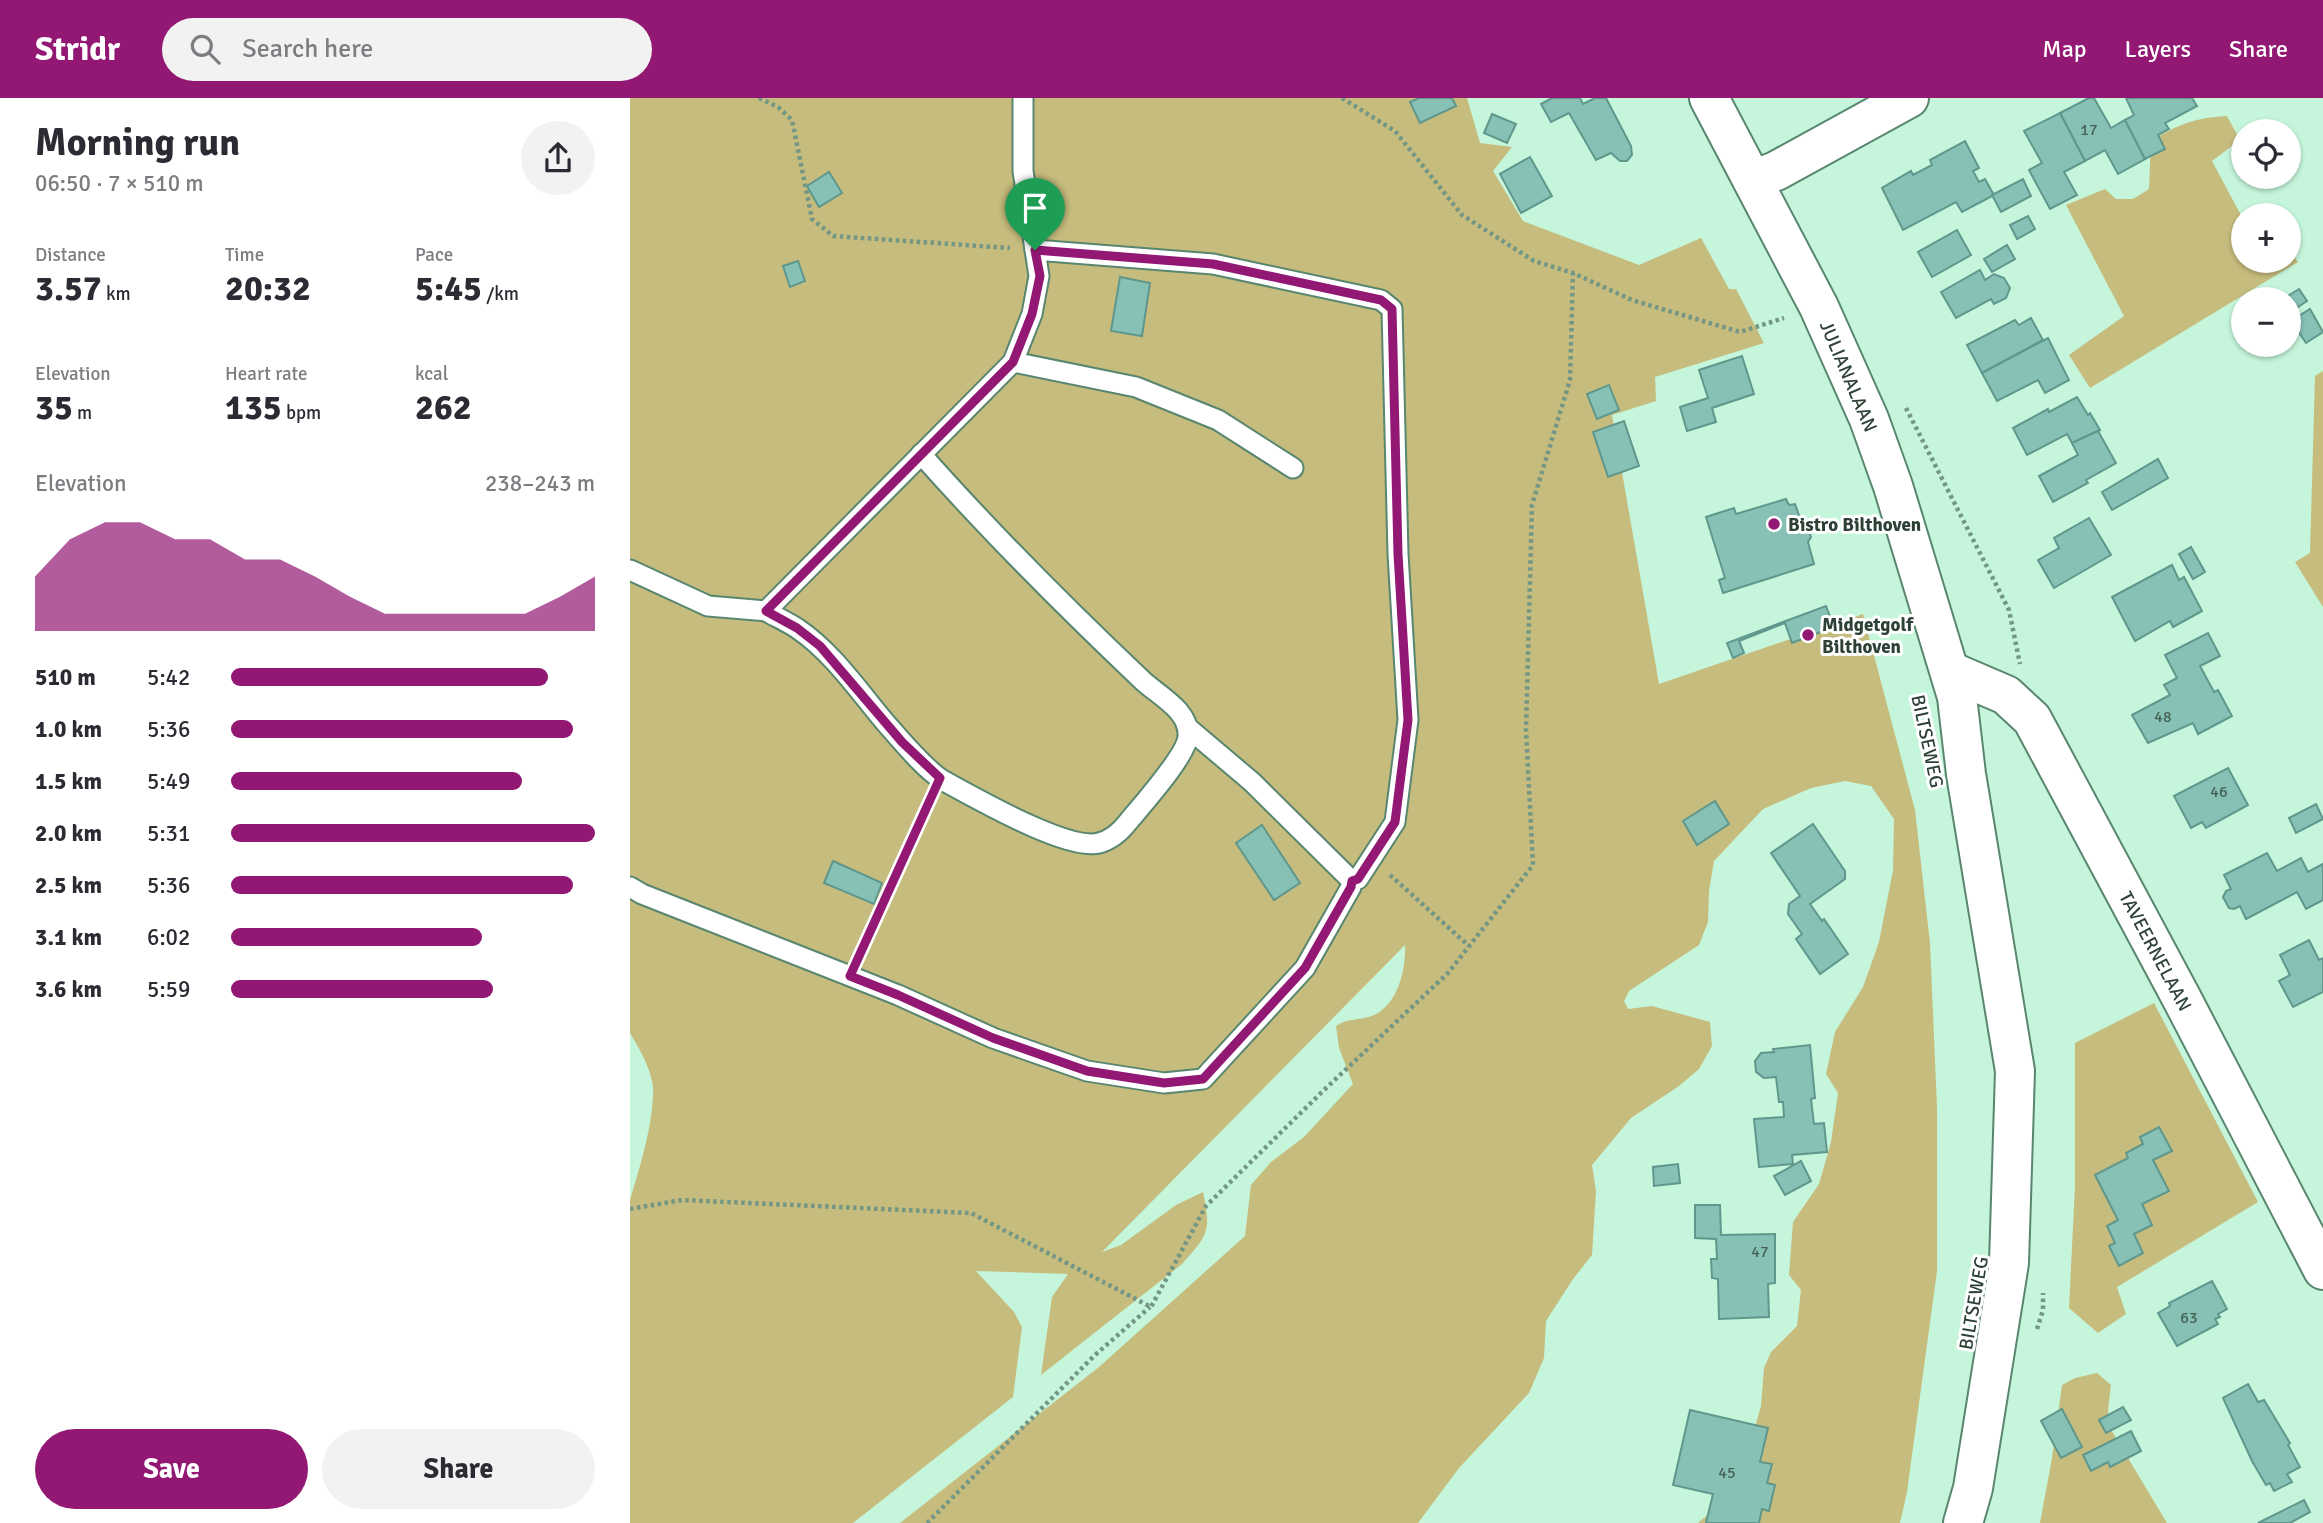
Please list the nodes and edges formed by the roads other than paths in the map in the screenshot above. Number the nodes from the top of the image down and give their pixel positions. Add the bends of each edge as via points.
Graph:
1 (1023, 98) edge
2 (1709, 98) edge
3 (1909, 98) edge
4 (1753, 180) junction
5 (1035, 250) junction
6 (1013, 362) junction
7 (922, 454) junction
8 (1293, 468) dead end
9 (630, 570) edge
10 (766, 611) junction
11 (1950, 671) junction
12 (1187, 727) junction
13 (1352, 881) junction
14 (630, 887) edge
15 (2323, 1270) edge
16 (1964, 1523) edge

1 - 5 lane via 1023,171
2 - 4 street, JULIANALAAN
3 - 4 street
4 - 11 street, JULIANALAAN via 1819,307 1869,419
5 - 6 lane via 1040,276 1032,314
5 - 13 lane via 1213,264 1381,300 1392,309 1398,554 1408,720 1395,822 1358,879
6 - 7 lane
6 - 8 lane via 1136,387 1218,420
7 - 10 lane
7 - 12 lane via 1069,611 1175,708
9 - 10 lane via 708,606
10 - 12 lane via 820,646 902,742 940,778 1025,822 1080,843 1097,844 1121,831 1170,771 1187,742
11 - 15 street, TAVEERNELAAN via 2006,695 2032,719
11 - 16 street, BILTSEWEG via 2015,1071 2009,1263
12 - 13 lane via 1252,782
13 - 14 lane via 1305,968 1203,1079 1164,1083 1087,1071 993,1038

